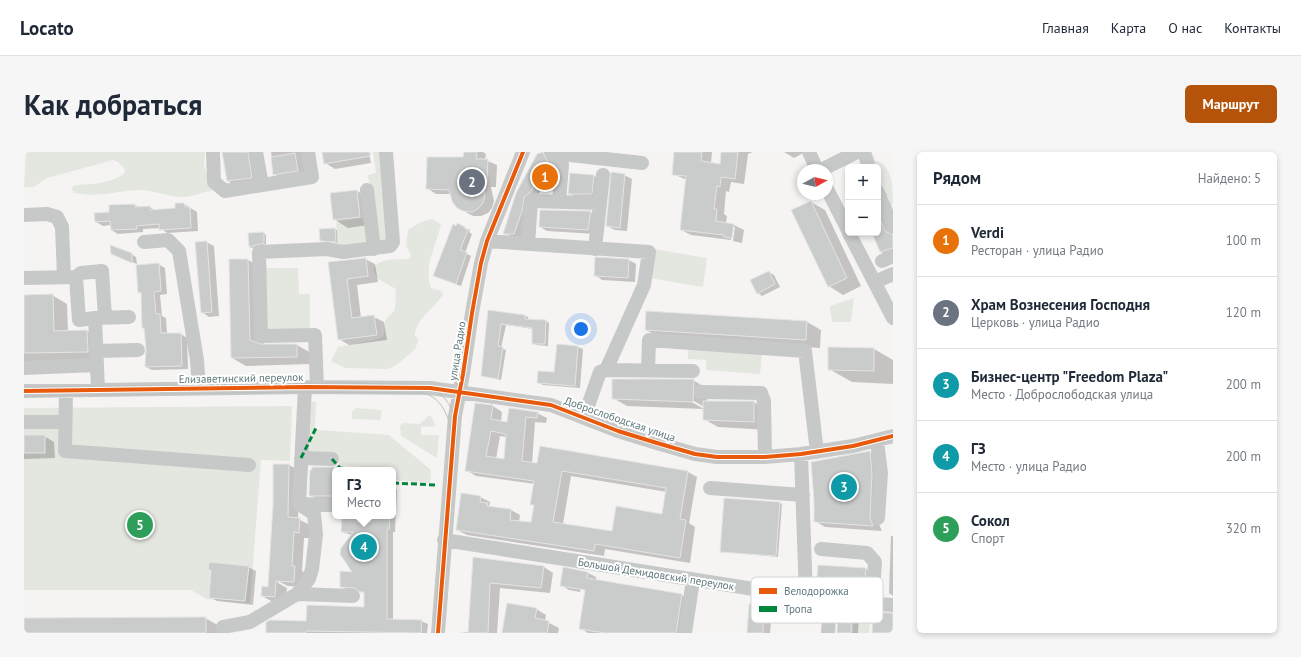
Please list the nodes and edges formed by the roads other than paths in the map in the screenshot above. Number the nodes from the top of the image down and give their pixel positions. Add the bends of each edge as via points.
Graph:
1 (213, 152) edge
2 (256, 152) edge
3 (308, 152) edge
4 (386, 152) edge
5 (523, 152) edge
6 (809, 152) edge
7 (857, 152) edge
8 (864, 152) edge
9 (552, 153) edge
10 (642, 163) dead end
11 (814, 164) edge
12 (833, 164) edge
13 (868, 164) edge
14 (603, 175) dead end
15 (262, 185) junction
16 (367, 190) dead end
17 (833, 200) edge
18 (881, 200) edge
19 (559, 202) junction
20 (600, 203) junction
21 (24, 215) edge
22 (845, 224) edge
23 (893, 226) edge
24 (852, 236) edge
25 (487, 241) junction
26 (144, 242) dead end
27 (528, 244) junction
28 (374, 249) junction
29 (595, 249) junction
30 (893, 274) edge
31 (70, 277) junction
32 (24, 278) edge
33 (875, 282) junction
34 (129, 317) dead end
35 (100, 318) junction
36 (893, 318) edge
37 (138, 350) dead end
38 (96, 351) junction
39 (97, 365) junction
40 (24, 368) edge
41 (606, 370) junction
42 (648, 370) junction
43 (693, 371) dead end
44 (311, 387) junction
45 (199, 388) junction
46 (98, 390) junction
47 (24, 391) edge
48 (66, 391) junction
49 (701, 392) dead end
50 (458, 393) junction
51 (584, 417) junction
52 (24, 422) edge
53 (65, 422) junction
54 (893, 436) edge
55 (877, 441) junction
56 (817, 452) junction
57 (801, 454) junction
58 (765, 457) junction
59 (301, 458) junction
60 (332, 459) dead end
61 (249, 465) dead end
62 (710, 488) dead end
63 (803, 495) junction
64 (299, 504) junction
65 (332, 505) edge
66 (878, 518) dead end
67 (444, 540) junction
68 (821, 549) dead end
69 (805, 577) edge
70 (874, 577) edge
71 (694, 580) junction
72 (751, 589) edge
73 (297, 594) junction
74 (353, 596) dead end
75 (883, 604) edge
76 (893, 605) edge
77 (829, 623) edge
78 (223, 627) dead end
79 (438, 633) edge
80 (685, 633) edge
81 (828, 633) edge

1 - 15 street via 214,182 225,191
2 - 15 street
3 - 15 street via 312,177
4 - 28 street via 393,242 390,246
5 - 25 street, улица Радио
6 - 11 street
7 - 12 street
8 - 13 street
9 - 10 street
9 - 19 street via 562,166
14 - 20 street
16 - 28 street
17 - 22 street
18 - 23 street
19 - 20 street
19 - 27 street via 531,201
20 - 29 street
21 - 31 street via 48,214 57,217 62,227
24 - 33 street
25 - 27 street
25 - 50 street, улица Радио
26 - 45 street via 168,240 179,251 197,360
27 - 29 street
28 - 44 street via 343,252 326,249 259,252 261,336 315,335
29 - 41 street via 649,252 644,285
30 - 33 street
31 - 32 street
31 - 35 street via 79,320
31 - 35 street via 102,271
33 - 36 street
34 - 35 street
35 - 38 street
37 - 38 street
38 - 39 street
39 - 40 street
39 - 46 street
41 - 42 street
41 - 51 street via 600,372
42 - 43 street
42 - 56 street via 649,340 805,351
44 - 45 street, Елизаветинский переулок
44 - 50 street, Елизаветинский переулок via 430,388
44 - 59 street
45 - 46 street, Елизаветинский переулок
46 - 48 street, Елизаветинский переулок
47 - 48 street, Елизаветинский переулок
48 - 53 street
49 - 58 street via 761,393 764,401
50 - 51 street, Доброслободская улица via 551,405
50 - 67 street, улица Радио
51 - 58 street, Доброслободская улица via 618,431 695,454 717,457
52 - 53 street
53 - 61 street via 65,451
54 - 55 street, Доброслободская улица
55 - 56 street, Доброслободская улица
55 - 66 street via 881,473
56 - 57 street, Доброслободская улица
57 - 58 street, Доброслободская улица
57 - 63 street
59 - 60 street
59 - 64 street
62 - 63 street
63 - 69 street
64 - 65 street
64 - 73 street via 314,514 316,535 309,579
67 - 71 street, Большой Демидовский переулок
67 - 79 street, улица Радио
68 - 70 street via 867,553 875,562
71 - 72 street, Большой Демидовский переулок
71 - 80 street
73 - 74 street
73 - 78 street via 250,622
75 - 76 street, Большой Демидовский переулок
77 - 81 street

